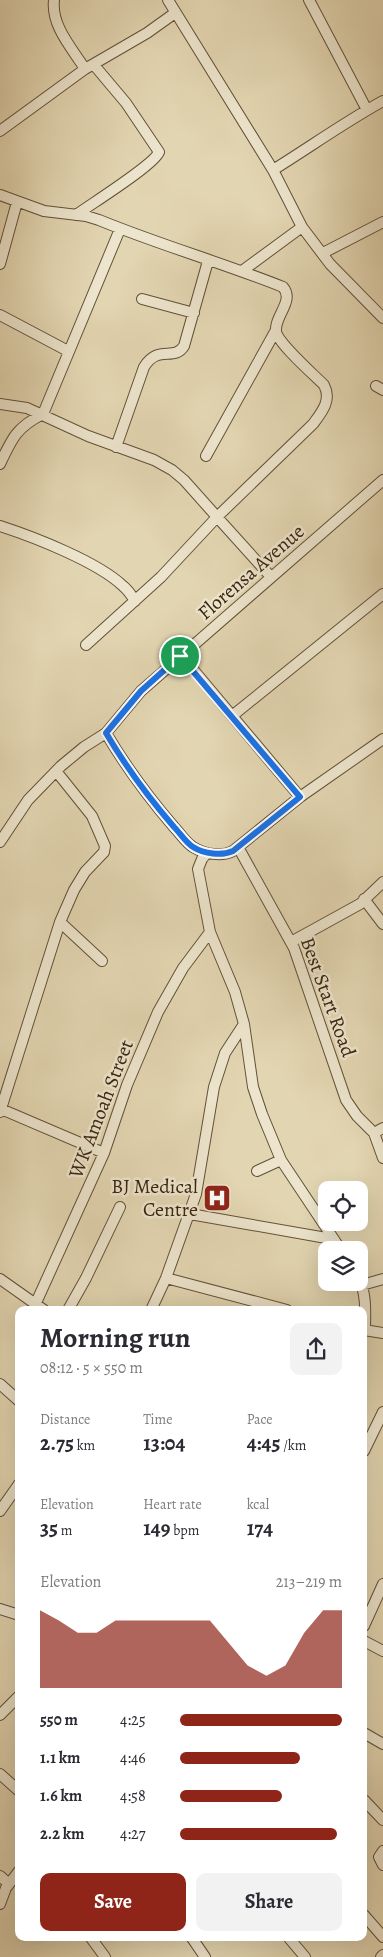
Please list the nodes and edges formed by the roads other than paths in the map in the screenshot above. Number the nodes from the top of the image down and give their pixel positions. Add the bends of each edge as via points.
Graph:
1 (54, 0) edge
2 (168, 0) edge
3 (311, 1) edge
4 (175, 14) junction
5 (89, 67) junction
6 (383, 101) edge
7 (367, 110) junction
8 (2, 126) edge
9 (273, 170) junction
10 (0, 195) edge
11 (17, 202) junction
12 (76, 214) junction
13 (383, 222) edge
14 (302, 227) junction
15 (120, 229) junction
16 (323, 253) junction
17 (208, 261) junction
18 (0, 264) edge
19 (242, 270) junction
20 (142, 299) dead end
21 (194, 313) junction
22 (0, 315) edge
23 (383, 318) edge
24 (276, 330) junction
25 (68, 351) junction
26 (0, 404) edge
27 (43, 414) junction
28 (116, 447) junction
29 (206, 456) dead end
30 (0, 464) edge
31 (383, 480) edge
32 (217, 517) junction
33 (0, 526) edge
34 (271, 577) junction
35 (383, 594) edge
36 (136, 601) junction
37 (86, 645) dead end
38 (180, 656) junction
39 (232, 716) junction
40 (106, 733) junction
41 (383, 739) edge
42 (56, 771) junction
43 (300, 797) junction
44 (0, 842) edge
45 (238, 847) junction
46 (207, 852) junction
47 (383, 882) edge
48 (364, 899) junction
49 (60, 922) junction
50 (383, 924) edge
51 (210, 932) junction
52 (291, 942) junction
53 (102, 961) dead end
54 (244, 1024) junction
55 (1, 1111) edge
56 (378, 1130) edge
57 (104, 1153) junction
58 (383, 1158) edge
59 (281, 1160) junction
60 (257, 1171) dead end
61 (120, 1207) dead end
62 (190, 1214) junction
63 (332, 1239) joint
64 (166, 1278) junction
65 (0, 1279) edge
66 (383, 1279) edge
67 (368, 1282) edge
68 (361, 1291) edge
69 (39, 1306) edge
70 (40, 1306) edge
71 (70, 1306) edge
72 (153, 1306) edge
73 (272, 1306) edge
74 (362, 1306) edge
75 (367, 1330) edge
76 (383, 1333) edge
77 (0, 1384) edge
78 (15, 1395) edge
79 (383, 1412) edge
80 (367, 1445) edge
81 (15, 1490) edge
82 (0, 1511) edge
83 (383, 1584) edge
84 (0, 1609) edge
85 (15, 1614) edge
86 (367, 1619) edge
87 (367, 1643) edge
88 (383, 1651) edge
89 (15, 1702) edge
90 (0, 1715) edge
91 (367, 1735) edge
92 (383, 1744) edge
93 (0, 1774) edge
94 (15, 1787) edge
95 (367, 1803) edge
96 (383, 1820) edge
97 (383, 1851) edge
98 (383, 1865) edge
99 (0, 1876) edge
100 (15, 1877) edge
101 (10, 1884) junction
102 (0, 1904) edge
103 (367, 1918) edge
104 (383, 1937) edge
105 (93, 1941) edge
106 (194, 1941) edge
107 (291, 1941) edge
108 (105, 1957) edge
109 (205, 1957) edge
110 (304, 1957) edge

1 - 5 street via 55,21
2 - 4 street
3 - 7 street
4 - 5 street
4 - 9 street
5 - 8 street
5 - 12 street via 126,103 159,152 145,167
6 - 7 street
7 - 9 street
9 - 14 street
10 - 11 street
11 - 12 street via 44,212
11 - 18 street
12 - 15 street
13 - 16 street
14 - 16 street
14 - 19 street
15 - 17 street
15 - 25 street
16 - 23 street
17 - 19 street
17 - 21 street
19 - 24 street via 287,292
20 - 21 street
21 - 28 street via 181,351 151,357 144,367
22 - 25 street
24 - 29 street
24 - 32 street via 287,348 324,384 327,391 324,409 313,424
25 - 27 street
26 - 27 street
27 - 28 street
27 - 30 street via 26,422
28 - 32 street via 172,470
31 - 34 street, Florensa Avenue
32 - 34 street
32 - 36 street
33 - 36 street via 95,566 124,586
34 - 38 street, Florensa Avenue
35 - 39 street
36 - 37 street
38 - 39 street
38 - 40 street, Florensa Avenue via 141,691
39 - 43 street
40 - 42 street, Florensa Avenue
40 - 46 street via 163,814 192,847
41 - 43 street
42 - 44 street, Florensa Avenue via 28,800
42 - 49 street via 92,816 105,846 100,858 74,890
43 - 45 street
45 - 46 street via 227,854
45 - 52 street, Best Start Road
46 - 51 street via 198,869
47 - 48 street
48 - 50 street
48 - 52 street
49 - 53 street
49 - 55 street
51 - 54 street via 235,992
51 - 57 street, WK Amoah Street via 183,968 158,1012 127,1085
52 - 56 street, Best Start Road via 346,1100 357,1116
54 - 59 street via 254,1088
54 - 62 street via 225,1053 214,1087
55 - 57 street
56 - 58 street, Best Start Road
57 - 70 street, WK Amoah Street
59 - 60 street
59 - 63 street
61 - 71 street
62 - 63 street
62 - 64 street
64 - 72 street
64 - 73 street
65 - 69 street
66 - 67 street
68 - 74 street
75 - 76 street
77 - 78 street
79 - 80 street
81 - 82 street
83 - 86 street
84 - 85 street
87 - 88 street
89 - 90 street
91 - 92 street
93 - 94 street
95 - 96 street
97 - 98 street via 379,1857
99 - 101 street
100 - 101 street
101 - 102 street
103 - 104 street
105 - 108 street
106 - 109 street
107 - 110 street

